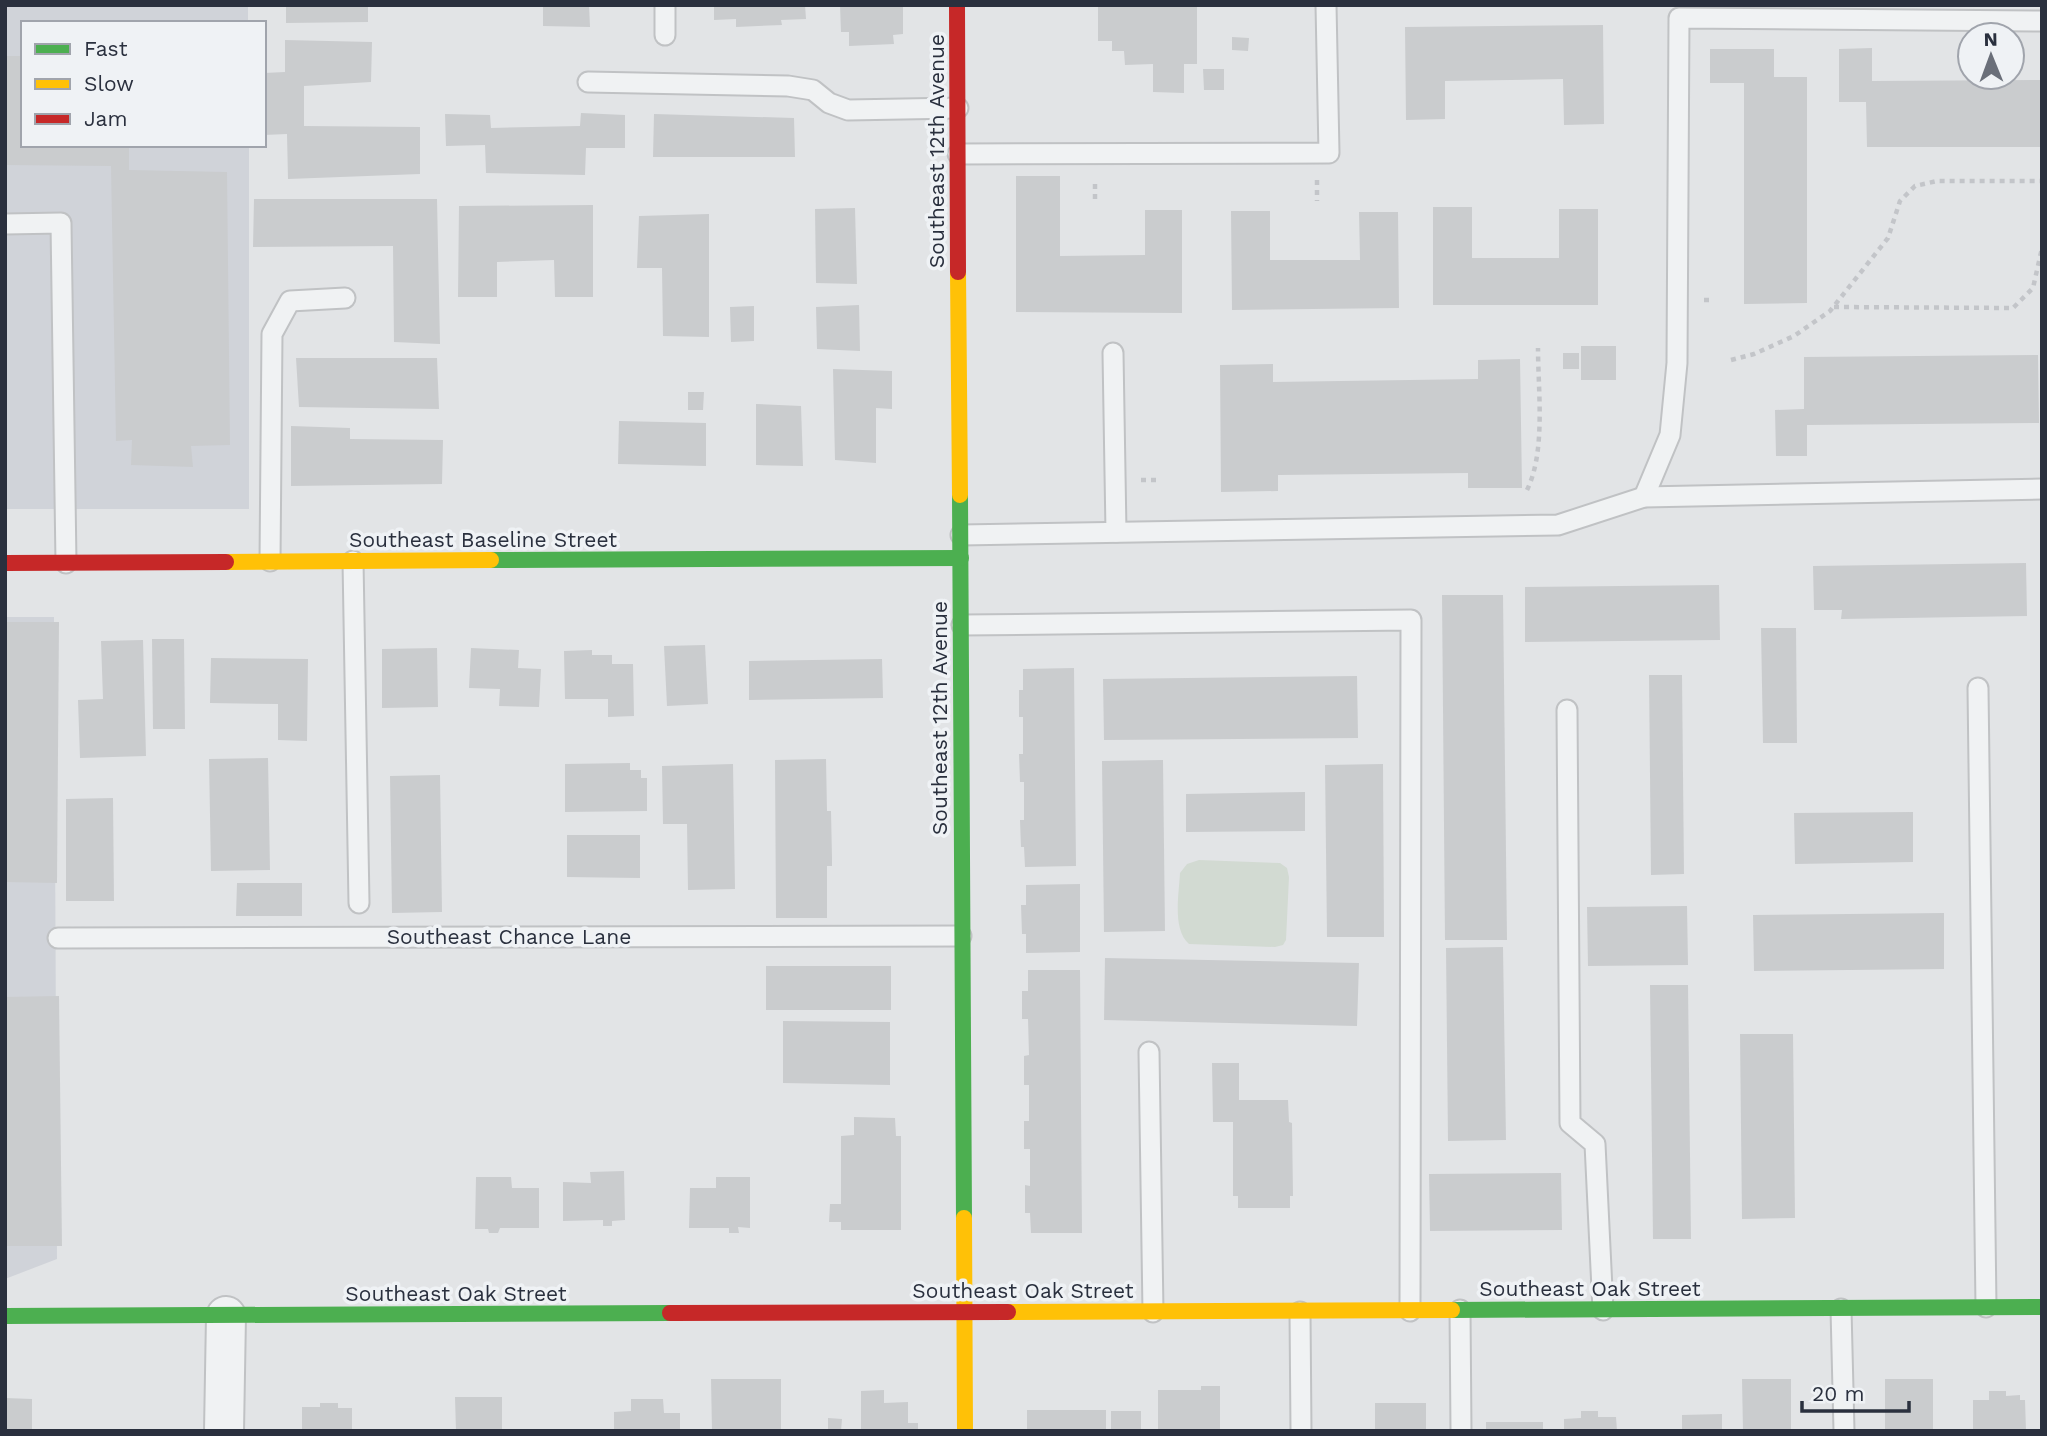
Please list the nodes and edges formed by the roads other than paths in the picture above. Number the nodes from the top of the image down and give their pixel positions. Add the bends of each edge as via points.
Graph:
1 (665, 5) edge
2 (957, 5) edge
3 (1326, 5) edge
4 (2042, 21) edge
5 (665, 35) dead end
6 (588, 82) dead end
7 (958, 108) junction
8 (958, 154) junction
9 (5, 224) edge
10 (345, 298) dead end
11 (1113, 353) dead end
12 (2042, 489) edge
13 (1643, 497) junction
14 (1116, 532) junction
15 (961, 535) junction
16 (961, 558) junction
17 (270, 561) junction
18 (353, 561) junction
19 (5, 563) edge
20 (66, 563) junction
21 (962, 625) junction
22 (1978, 688) dead end
23 (1567, 710) dead end
24 (359, 903) dead end
25 (961, 936) junction
26 (58, 938) dead end
27 (1149, 1052) dead end
28 (1986, 1307) junction
29 (2042, 1307) edge
30 (1841, 1309) junction
31 (1603, 1310) junction
32 (1300, 1311) junction
33 (1410, 1311) junction
34 (1460, 1311) junction
35 (963, 1312) junction
36 (1153, 1312) junction
37 (5, 1316) edge
38 (226, 1316) junction
39 (224, 1431) edge
40 (965, 1431) edge
41 (1301, 1431) edge
42 (1461, 1431) edge
43 (1843, 1431) edge

1 - 5 lane
2 - 7 street, Southeast 12th Avenue
3 - 8 lane via 1329,153
4 - 13 lane via 1679,18 1677,363 1670,435
6 - 7 lane via 788,86 813,90 848,110
7 - 8 street, Southeast 12th Avenue
8 - 15 street, Southeast 12th Avenue
9 - 20 lane via 61,223
10 - 17 lane via 290,301 272,334
11 - 14 lane
12 - 13 lane
13 - 14 lane via 1558,525
14 - 15 lane
15 - 16 street, Southeast 12th Avenue
16 - 18 street, Southeast Baseline Street
16 - 21 street, Southeast 12th Avenue
17 - 18 street, Southeast Baseline Street
17 - 20 street, Southeast Baseline Street
18 - 24 lane
19 - 20 street, Southeast Baseline Street
21 - 25 street, Southeast 12th Avenue
21 - 33 lane via 1411,620
22 - 28 lane
23 - 31 lane via 1570,1124 1595,1144
25 - 26 lane, Southeast Chance Lane
25 - 35 street, Southeast 12th Avenue
27 - 36 lane
28 - 29 street, Southeast Oak Street
28 - 30 street, Southeast Oak Street
30 - 31 street, Southeast Oak Street
30 - 43 lane
31 - 34 street, Southeast Oak Street
32 - 33 street, Southeast Oak Street
32 - 36 street, Southeast Oak Street
32 - 41 lane
33 - 34 street, Southeast Oak Street
34 - 42 lane
35 - 36 street, Southeast Oak Street
35 - 38 street, Southeast Oak Street
35 - 40 street, Southeast 12th Avenue
37 - 38 street, Southeast Oak Street
38 - 39 street

